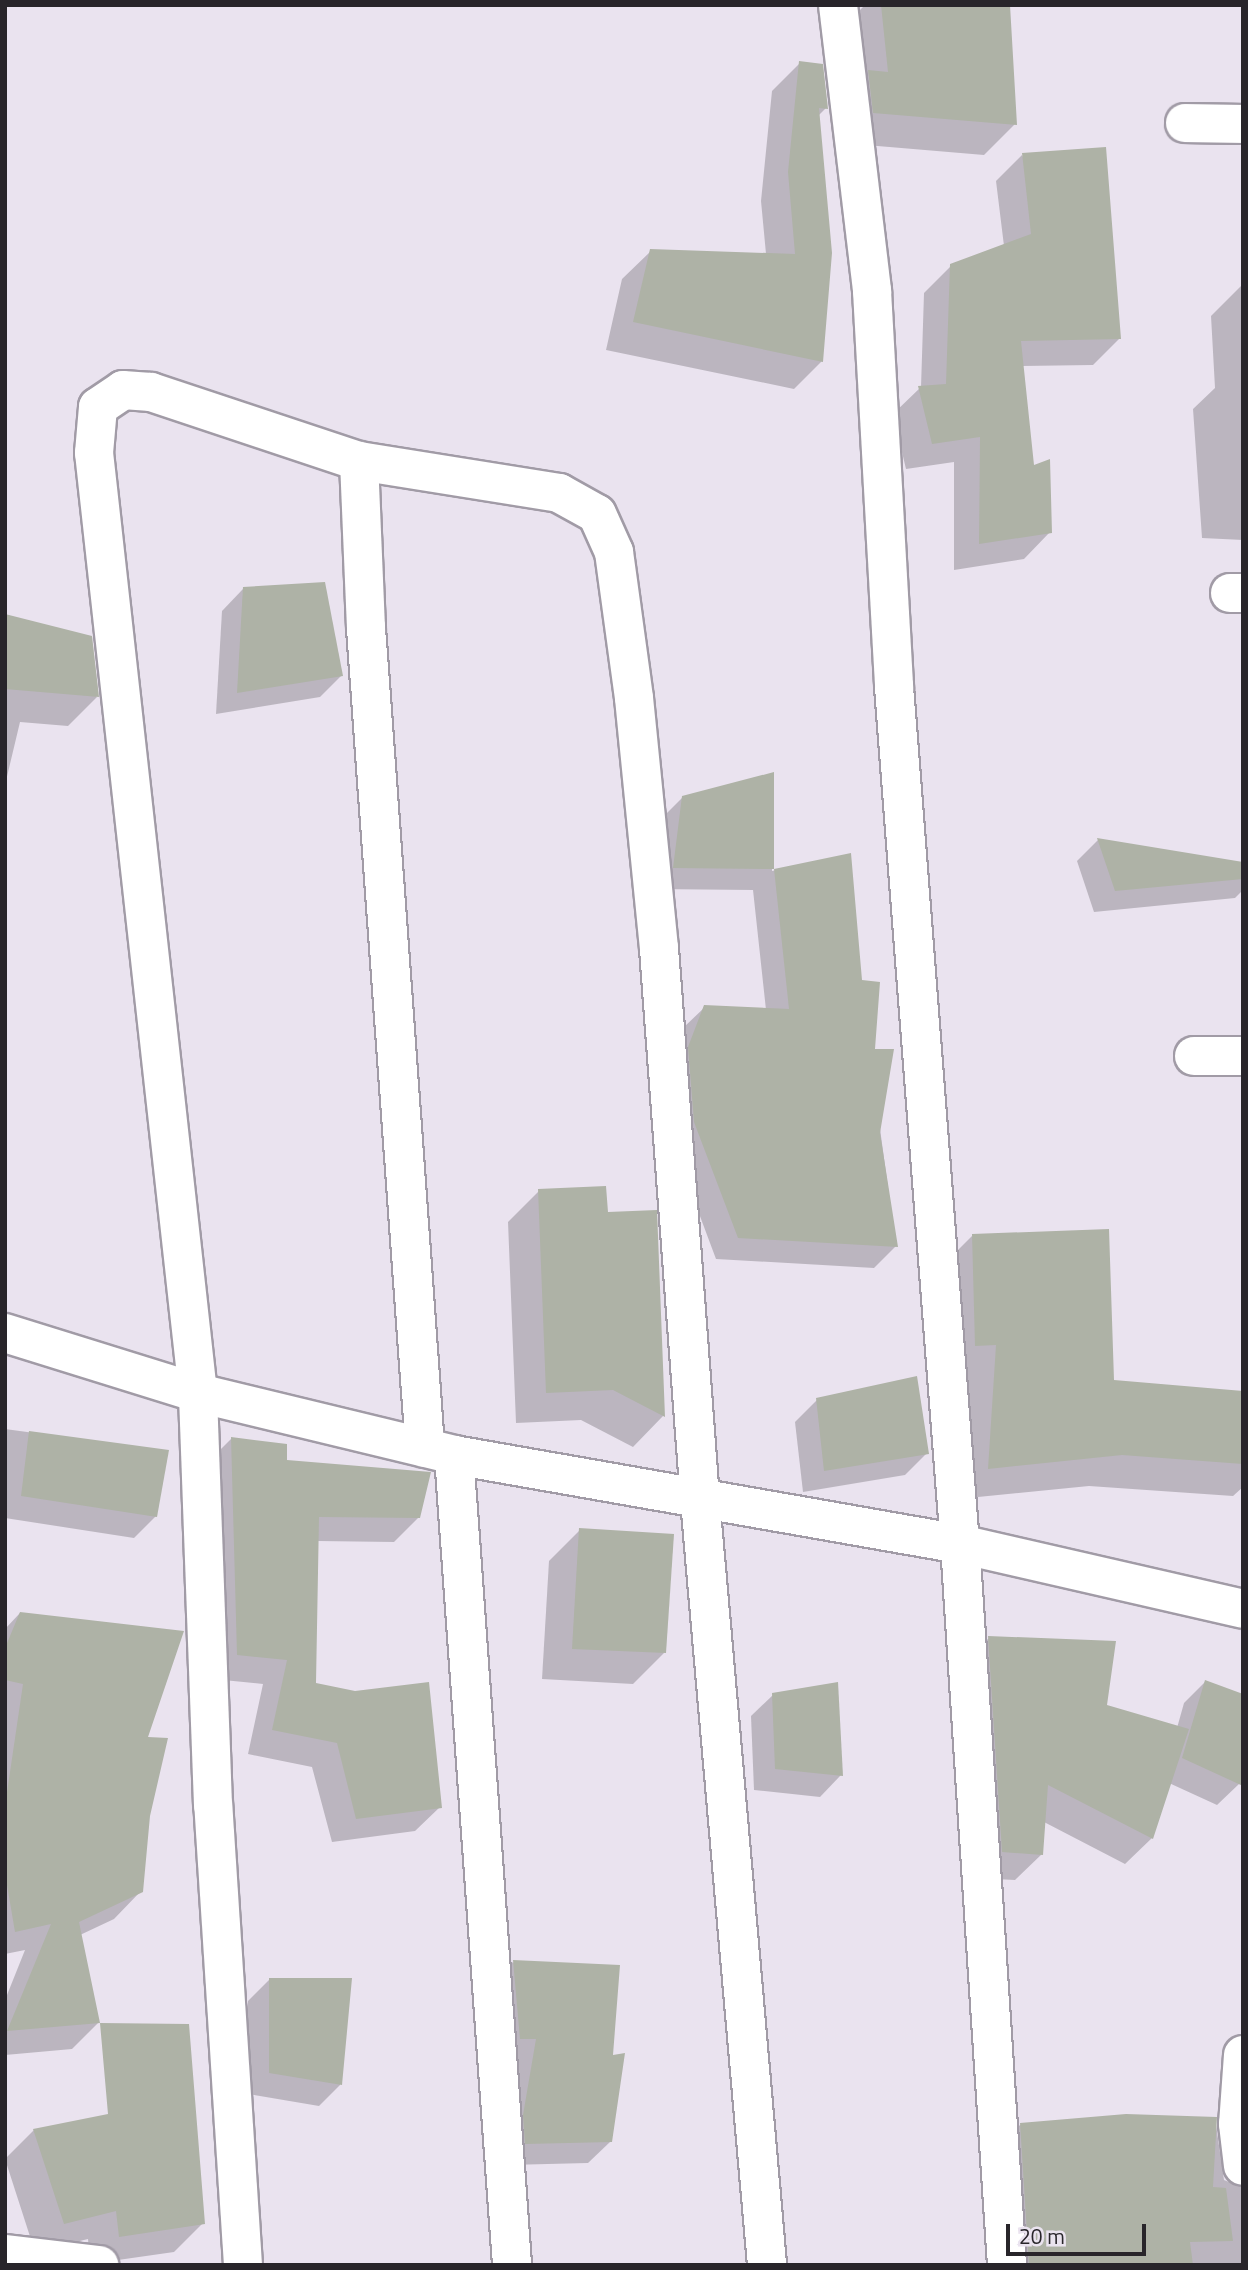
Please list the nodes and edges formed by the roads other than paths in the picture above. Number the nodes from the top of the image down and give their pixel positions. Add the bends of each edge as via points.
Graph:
1 (838, 5) edge
2 (1185, 123) dead end
3 (1243, 124) edge
4 (359, 461) junction
5 (1194, 1056) dead end
6 (1243, 1056) edge
7 (5, 1333) edge
8 (198, 1393) junction
9 (439, 1452) junction
10 (700, 1500) junction
11 (960, 1544) junction
12 (1243, 1609) edge
13 (1243, 2055) edge
14 (1243, 2166) edge
15 (5, 2254) edge
16 (99, 2265) edge
17 (243, 2265) edge
18 (512, 2265) edge
19 (767, 2265) edge
20 (1007, 2265) edge

1 - 11 street via 872,291 895,714
2 - 3 street
4 - 8 street via 151,392 123,390 97,407 94,453
4 - 9 street via 367,642
4 - 10 street via 559,493 597,514 614,552 659,949
5 - 6 street
7 - 8 street
8 - 9 street
8 - 17 street via 213,1805
9 - 10 street
9 - 18 street
10 - 11 street
10 - 19 street
11 - 12 street
11 - 20 street
13 - 14 street via 1238,2124
15 - 16 street

